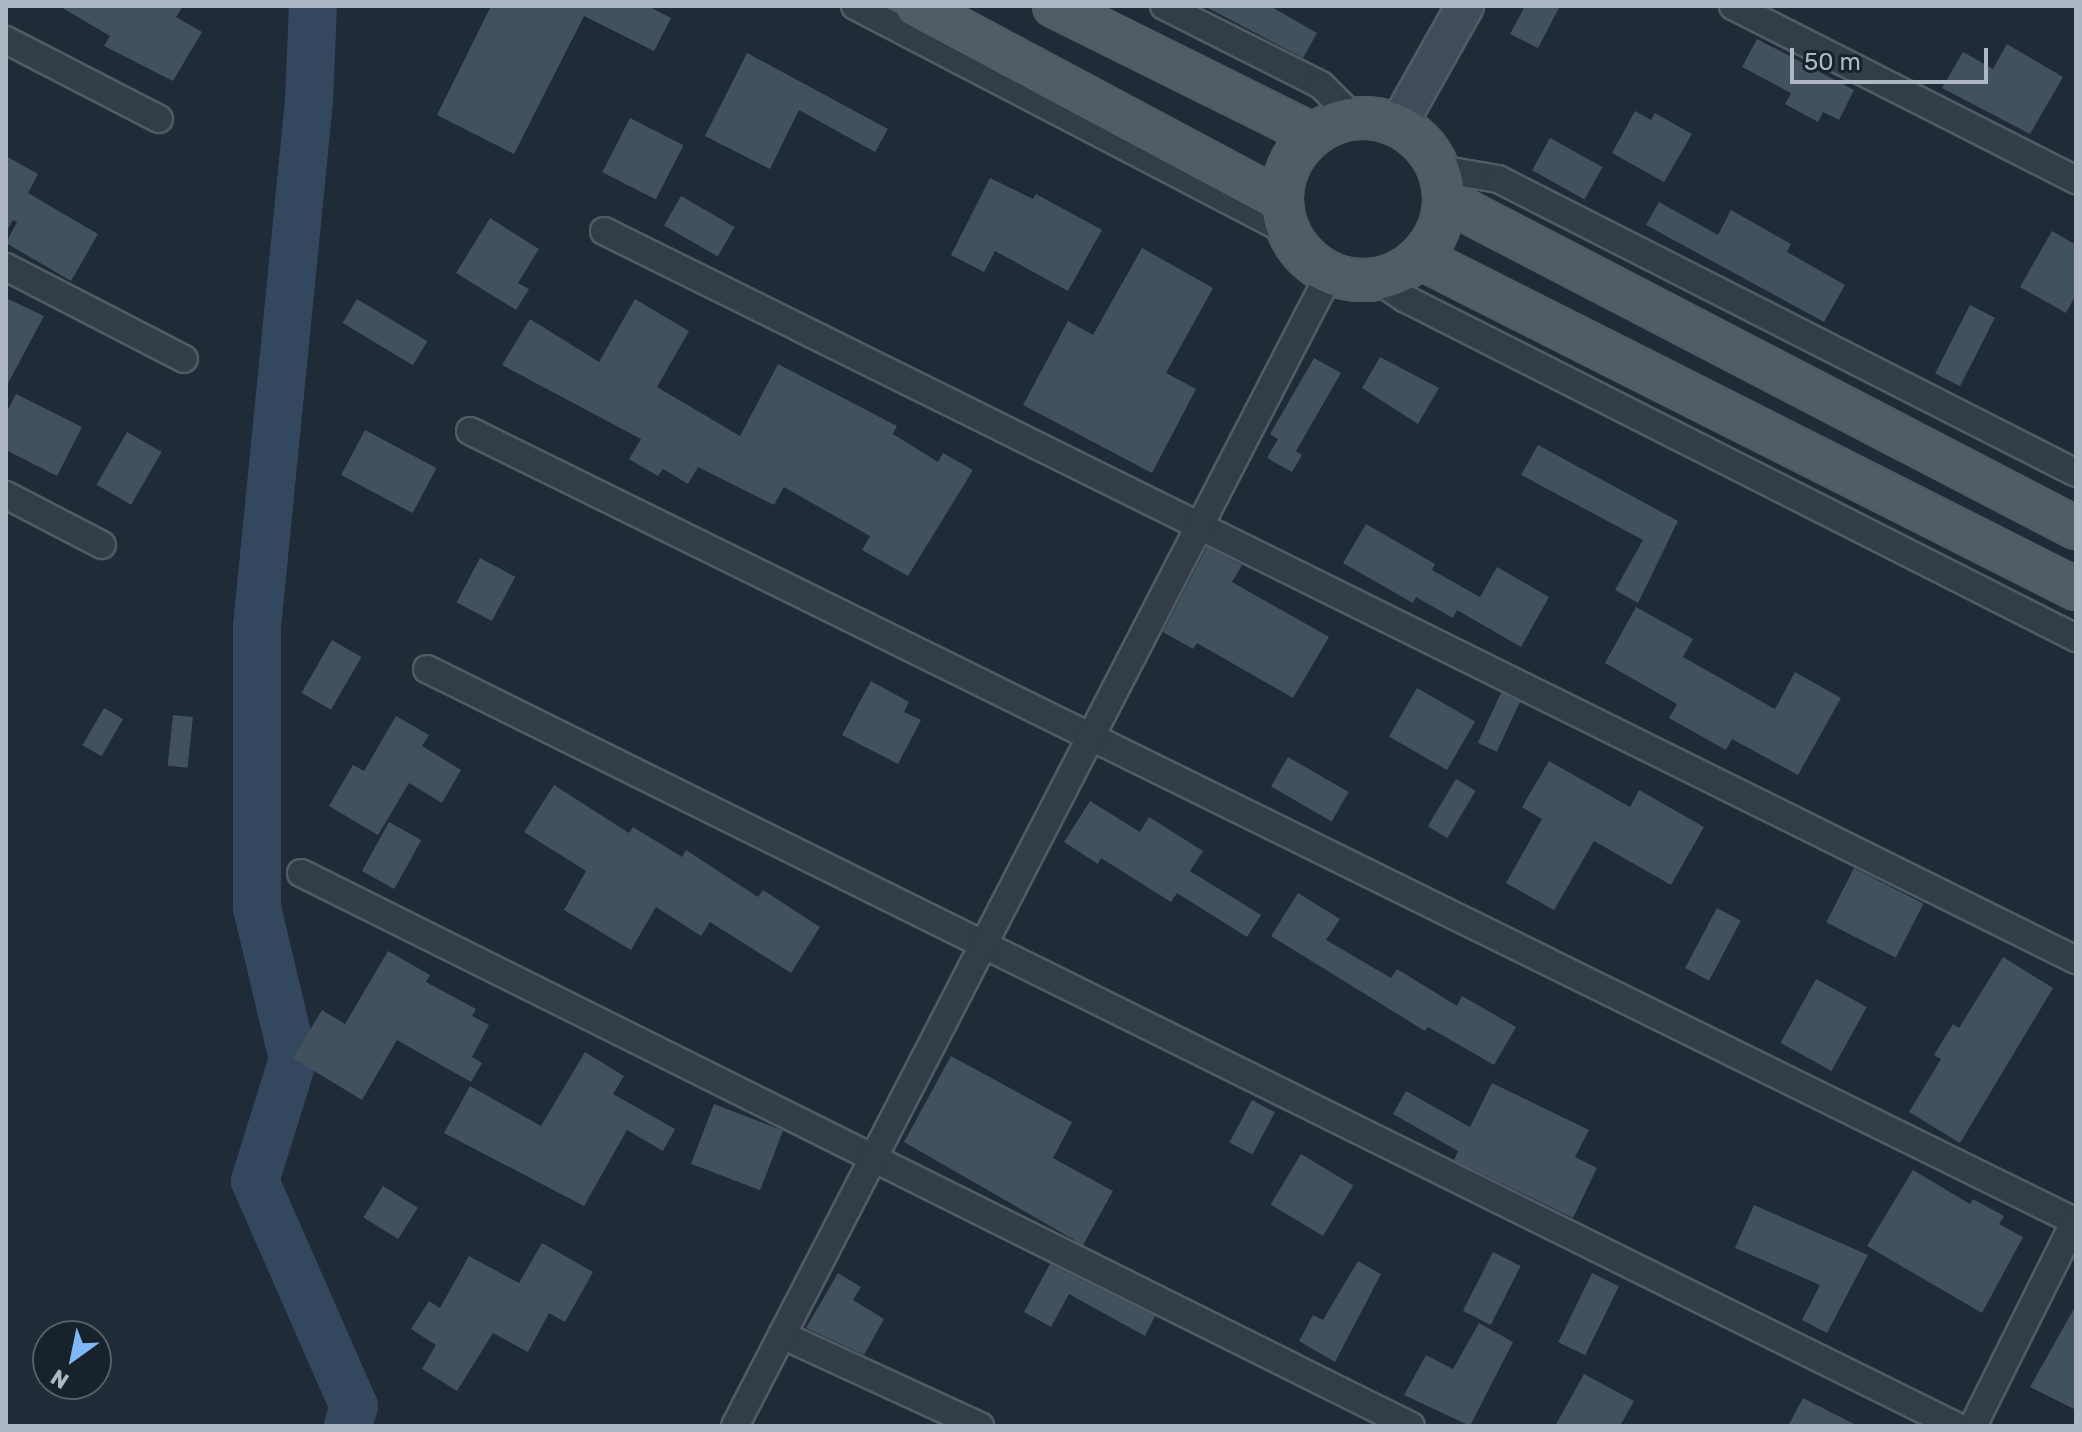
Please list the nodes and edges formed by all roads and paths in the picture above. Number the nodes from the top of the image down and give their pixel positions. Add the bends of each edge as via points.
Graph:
1 (855, 6) edge
2 (916, 6) edge
3 (1054, 6) edge
4 (1164, 6) edge
5 (1465, 6) edge
6 (1733, 6) edge
7 (6, 40) edge
8 (1354, 118) junction
9 (159, 119) dead end
10 (1398, 125) junction
11 (1312, 134) junction
12 (2076, 180) edge
13 (1442, 184) junction
14 (1284, 216) junction
15 (604, 231) dead end
16 (1420, 258) junction
17 (6, 267) edge
18 (1330, 273) junction
19 (1377, 279) junction
20 (184, 359) dead end
21 (470, 431) dead end
22 (2076, 473) edge
23 (6, 495) edge
24 (1201, 527) junction
25 (2076, 528) edge
26 (102, 545) dead end
27 (2076, 589) edge
28 (2076, 638) edge
29 (427, 669) dead end
30 (1093, 737) junction
31 (301, 873) dead end
32 (985, 944) junction
33 (2076, 960) edge
34 (875, 1157) junction
35 (2076, 1221) edge
36 (782, 1335) junction
37 (735, 1426) edge
38 (980, 1426) edge
39 (1411, 1426) edge
40 (1956, 1426) edge
41 (1973, 1426) edge

1 - 14 street
2 - 14 main road
3 - 11 main road
4 - 8 street via 1321,85
5 - 10 main road
6 - 12 street
7 - 9 street
8 - 10 main road
8 - 11 main road
10 - 13 main road via 1423,143
11 - 14 main road via 1288,164
13 - 16 main road via 1439,231
13 - 22 street via 1498,179
13 - 25 main road
14 - 18 main road via 1305,256
15 - 24 street
16 - 19 main road
16 - 27 main road
17 - 20 street
18 - 19 main road
18 - 24 street
19 - 28 street via 1406,299
21 - 30 street
23 - 26 street
24 - 30 street
24 - 33 street
29 - 32 street
30 - 32 street
30 - 35 street
31 - 34 street
32 - 34 street
32 - 40 street
34 - 36 street
34 - 39 street
35 - 41 street
36 - 37 street
36 - 38 street

